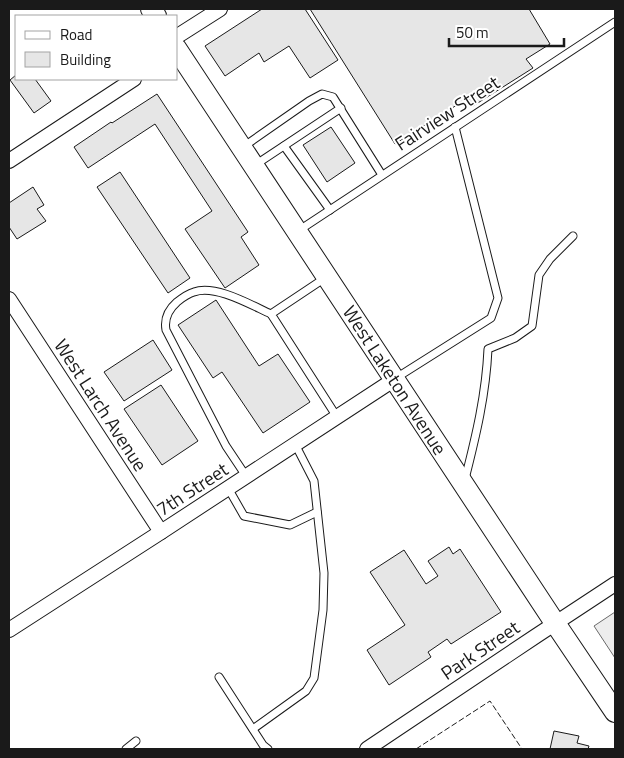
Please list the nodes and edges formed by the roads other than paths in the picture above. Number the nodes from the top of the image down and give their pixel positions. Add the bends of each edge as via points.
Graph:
1 (220, 9) edge
2 (615, 22) edge
3 (178, 36) edge
4 (178, 51) edge
5 (132, 80) edge
6 (341, 108) junction
7 (455, 128) junction
8 (284, 146) junction
9 (242, 147) junction
10 (9, 162) edge
11 (254, 165) junction
12 (382, 175) junction
13 (330, 210) junction
14 (298, 232) junction
15 (573, 236) dead end
16 (328, 277) junction
17 (9, 299) edge
18 (271, 314) junction
19 (395, 379) junction
20 (337, 417) junction
21 (295, 444) junction
22 (246, 476) junction
23 (464, 485) junction
24 (228, 488) junction
25 (317, 512) junction
26 (161, 532) junction
27 (615, 584) edge
28 (554, 623) junction
29 (9, 630) edge
30 (219, 677) dead end
31 (615, 712) edge
32 (253, 728) junction
33 (136, 741) dead end
34 (126, 749) edge
35 (268, 749) edge
36 (367, 749) edge

1 - 3 street
2 - 7 lane, Fairview Street
4 - 9 main road, West Laketon Avenue
5 - 10 street
6 - 8 lane
6 - 9 lane via 333,97 322,94
6 - 12 lane
7 - 12 lane, Fairview Street
7 - 19 lane via 498,298 491,318
8 - 11 lane
8 - 13 lane
9 - 11 main road, West Laketon Avenue
11 - 14 main road, West Laketon Avenue
12 - 13 lane, Fairview Street
13 - 14 lane, Fairview Street
14 - 16 main road, West Laketon Avenue
15 - 23 lane via 539,275 532,326 515,338 488,349 478,431
16 - 18 lane
16 - 19 main road, West Laketon Avenue
17 - 26 street, West Larch Avenue
18 - 20 lane
18 - 22 lane via 223,293 204,290 184,296 174,304 165,322 166,330 226,446
19 - 20 street, 7th Street
19 - 23 main road, West Laketon Avenue
20 - 21 street, 7th Street
21 - 22 street, 7th Street
21 - 25 lane via 314,481
22 - 24 street, 7th Street
23 - 28 main road, West Laketon Avenue
24 - 25 lane via 244,516 290,525
24 - 26 street, 7th Street
25 - 32 lane via 324,600 314,678 306,691
26 - 29 street, 7th Street
27 - 28 street, Park Street
28 - 31 main road, West Laketon Avenue
28 - 36 street, Park Street
30 - 32 lane
32 - 35 lane
33 - 34 lane

